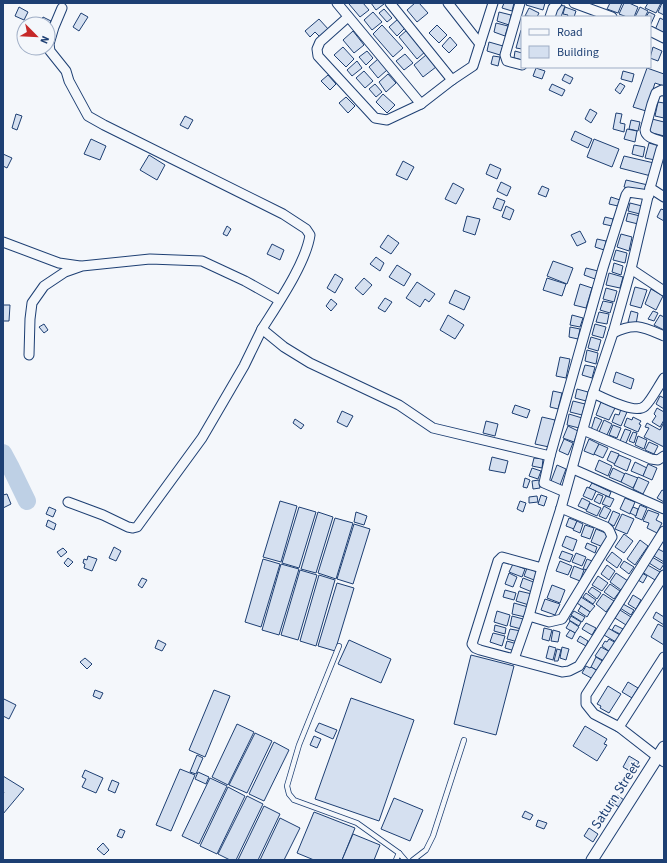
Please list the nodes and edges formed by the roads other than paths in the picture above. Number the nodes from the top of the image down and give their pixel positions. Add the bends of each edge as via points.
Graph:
1 (337, 3) edge
2 (390, 3) edge
3 (448, 3) edge
4 (493, 3) edge
5 (520, 3) edge
6 (557, 3) edge
7 (574, 3) edge
8 (62, 8) dead end
9 (550, 16) edge
10 (609, 16) edge
11 (348, 17) junction
12 (651, 32) edge
13 (664, 38) edge
14 (480, 44) junction
15 (521, 66) edge
16 (452, 80) junction
17 (664, 91) edge
18 (420, 104) junction
19 (663, 146) edge
20 (649, 192) junction
21 (664, 197) edge
22 (3, 242) edge
23 (82, 266) junction
24 (631, 269) junction
25 (664, 291) edge
26 (279, 300) junction
27 (262, 329) junction
28 (613, 333) junction
29 (664, 336) edge
30 (29, 355) dead end
31 (664, 378) edge
32 (593, 393) junction
33 (583, 430) junction
34 (550, 456) junction
35 (664, 456) edge
36 (573, 469) junction
37 (565, 492) junction
38 (68, 502) dead end
39 (561, 508) junction
40 (664, 509) edge
41 (664, 531) edge
42 (542, 568) junction
43 (664, 575) edge
44 (529, 616) junction
45 (339, 646) dead end
46 (664, 657) edge
47 (514, 659) junction
48 (619, 727) junction
49 (464, 740) dead end
50 (664, 747) edge
51 (661, 760) edge
52 (399, 853) junction
53 (396, 860) edge
54 (405, 860) edge
55 (413, 860) edge
56 (592, 860) edge

1 - 11 street
2 - 16 street
3 - 14 street
4 - 14 street
5 - 15 street via 505,55 507,62
6 - 9 street
7 - 10 street
8 - 26 street via 54,27 50,51 66,71 88,116 276,211 306,229 310,235 309,246
11 - 18 street
11 - 18 street via 320,42 318,56 375,118 387,120
12 - 13 street
14 - 16 street via 473,66
16 - 18 street
17 - 19 street via 656,93 645,130 645,134
19 - 20 street
20 - 21 street
20 - 24 street
20 - 34 street via 628,192 626,195
22 - 23 street via 59,263
23 - 26 street via 150,259 202,261 245,280
23 - 30 street via 65,272 44,286 32,303
24 - 25 street
24 - 28 street
26 - 27 street
27 - 34 street via 310,364 399,405 433,428
27 - 38 street via 244,366 202,438 137,527 128,528
28 - 29 street via 624,327 641,326
28 - 32 street
31 - 32 street via 645,407 638,409
32 - 33 street
33 - 35 street via 651,459 658,460
33 - 36 street
34 - 37 street via 544,483
36 - 37 street
36 - 40 street
37 - 39 street
39 - 42 street
39 - 44 street via 606,527 612,537 562,619 549,622
41 - 47 street via 579,666 562,672
42 - 44 street
42 - 47 street via 502,558 498,561 472,644 480,650
43 - 48 street via 586,695 586,704 594,714
44 - 47 street
45 - 52 lane via 299,745 287,786 289,794 294,800 357,823
46 - 48 street
48 - 51 street
49 - 55 lane via 433,836 426,850
50 - 51 street, Saturn Street
51 - 56 street, Saturn Street
52 - 53 lane
52 - 54 lane

